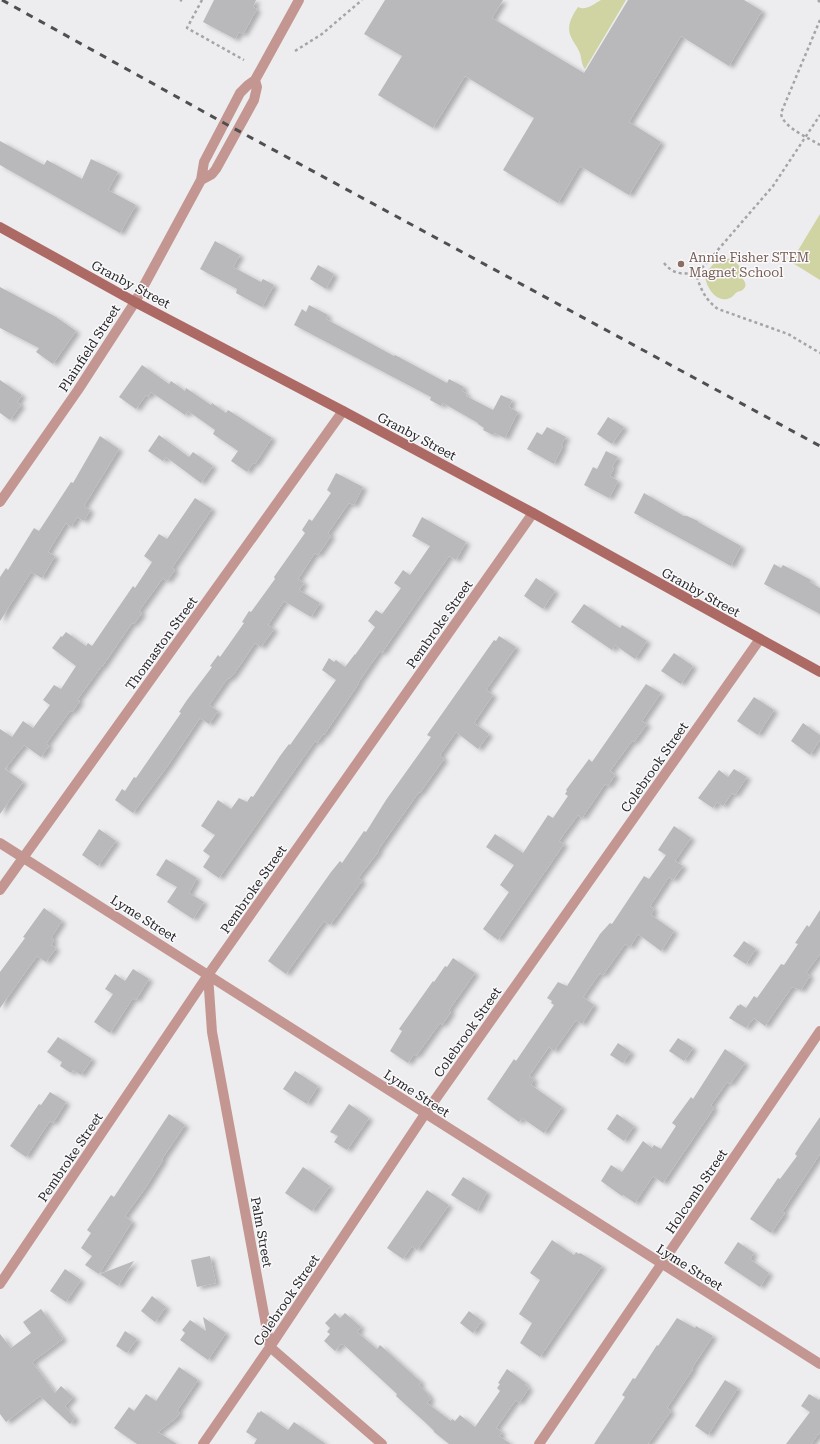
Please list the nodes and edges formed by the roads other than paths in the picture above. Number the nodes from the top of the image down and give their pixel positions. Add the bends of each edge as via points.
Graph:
1 (299, 0) edge
2 (256, 80) junction
3 (201, 180) junction
4 (0, 227) edge
5 (135, 302) junction
6 (343, 411) junction
7 (0, 502) edge
8 (532, 514) junction
9 (760, 639) junction
10 (820, 672) edge
11 (0, 842) edge
12 (24, 857) junction
13 (0, 890) edge
14 (208, 975) junction
15 (820, 1031) edge
16 (425, 1114) junction
17 (662, 1264) junction
18 (0, 1284) edge
19 (270, 1347) junction
20 (820, 1364) edge
21 (203, 1444) edge
22 (382, 1444) edge
23 (539, 1444) edge

1 - 2 street, Plainfield Street
2 - 3 street, Plainfield Street via 240,93 204,162
2 - 3 street, Plainfield Street via 257,93 248,112 216,169
3 - 5 street, Plainfield Street
4 - 5 main road, Granby Street
5 - 6 main road, Granby Street
5 - 7 street, Plainfield Street
6 - 8 main road, Granby Street
6 - 12 street, Thomaston Street
8 - 9 main road, Granby Street
8 - 14 street, Pembroke Street
9 - 10 main road, Granby Street
9 - 16 street, Colebrook Street
11 - 12 street, Lyme Street
12 - 13 street, Thomaston Street
12 - 14 street, Lyme Street
14 - 16 street, Lyme Street
14 - 18 street, Pembroke Street
14 - 19 street, Palm Street via 212,1032
15 - 17 street, Holcomb Street
16 - 17 street, Lyme Street
16 - 19 street, Colebrook Street
17 - 20 street, Lyme Street
17 - 23 street, Holcomb Street
19 - 21 street, Colebrook Street
19 - 22 street

